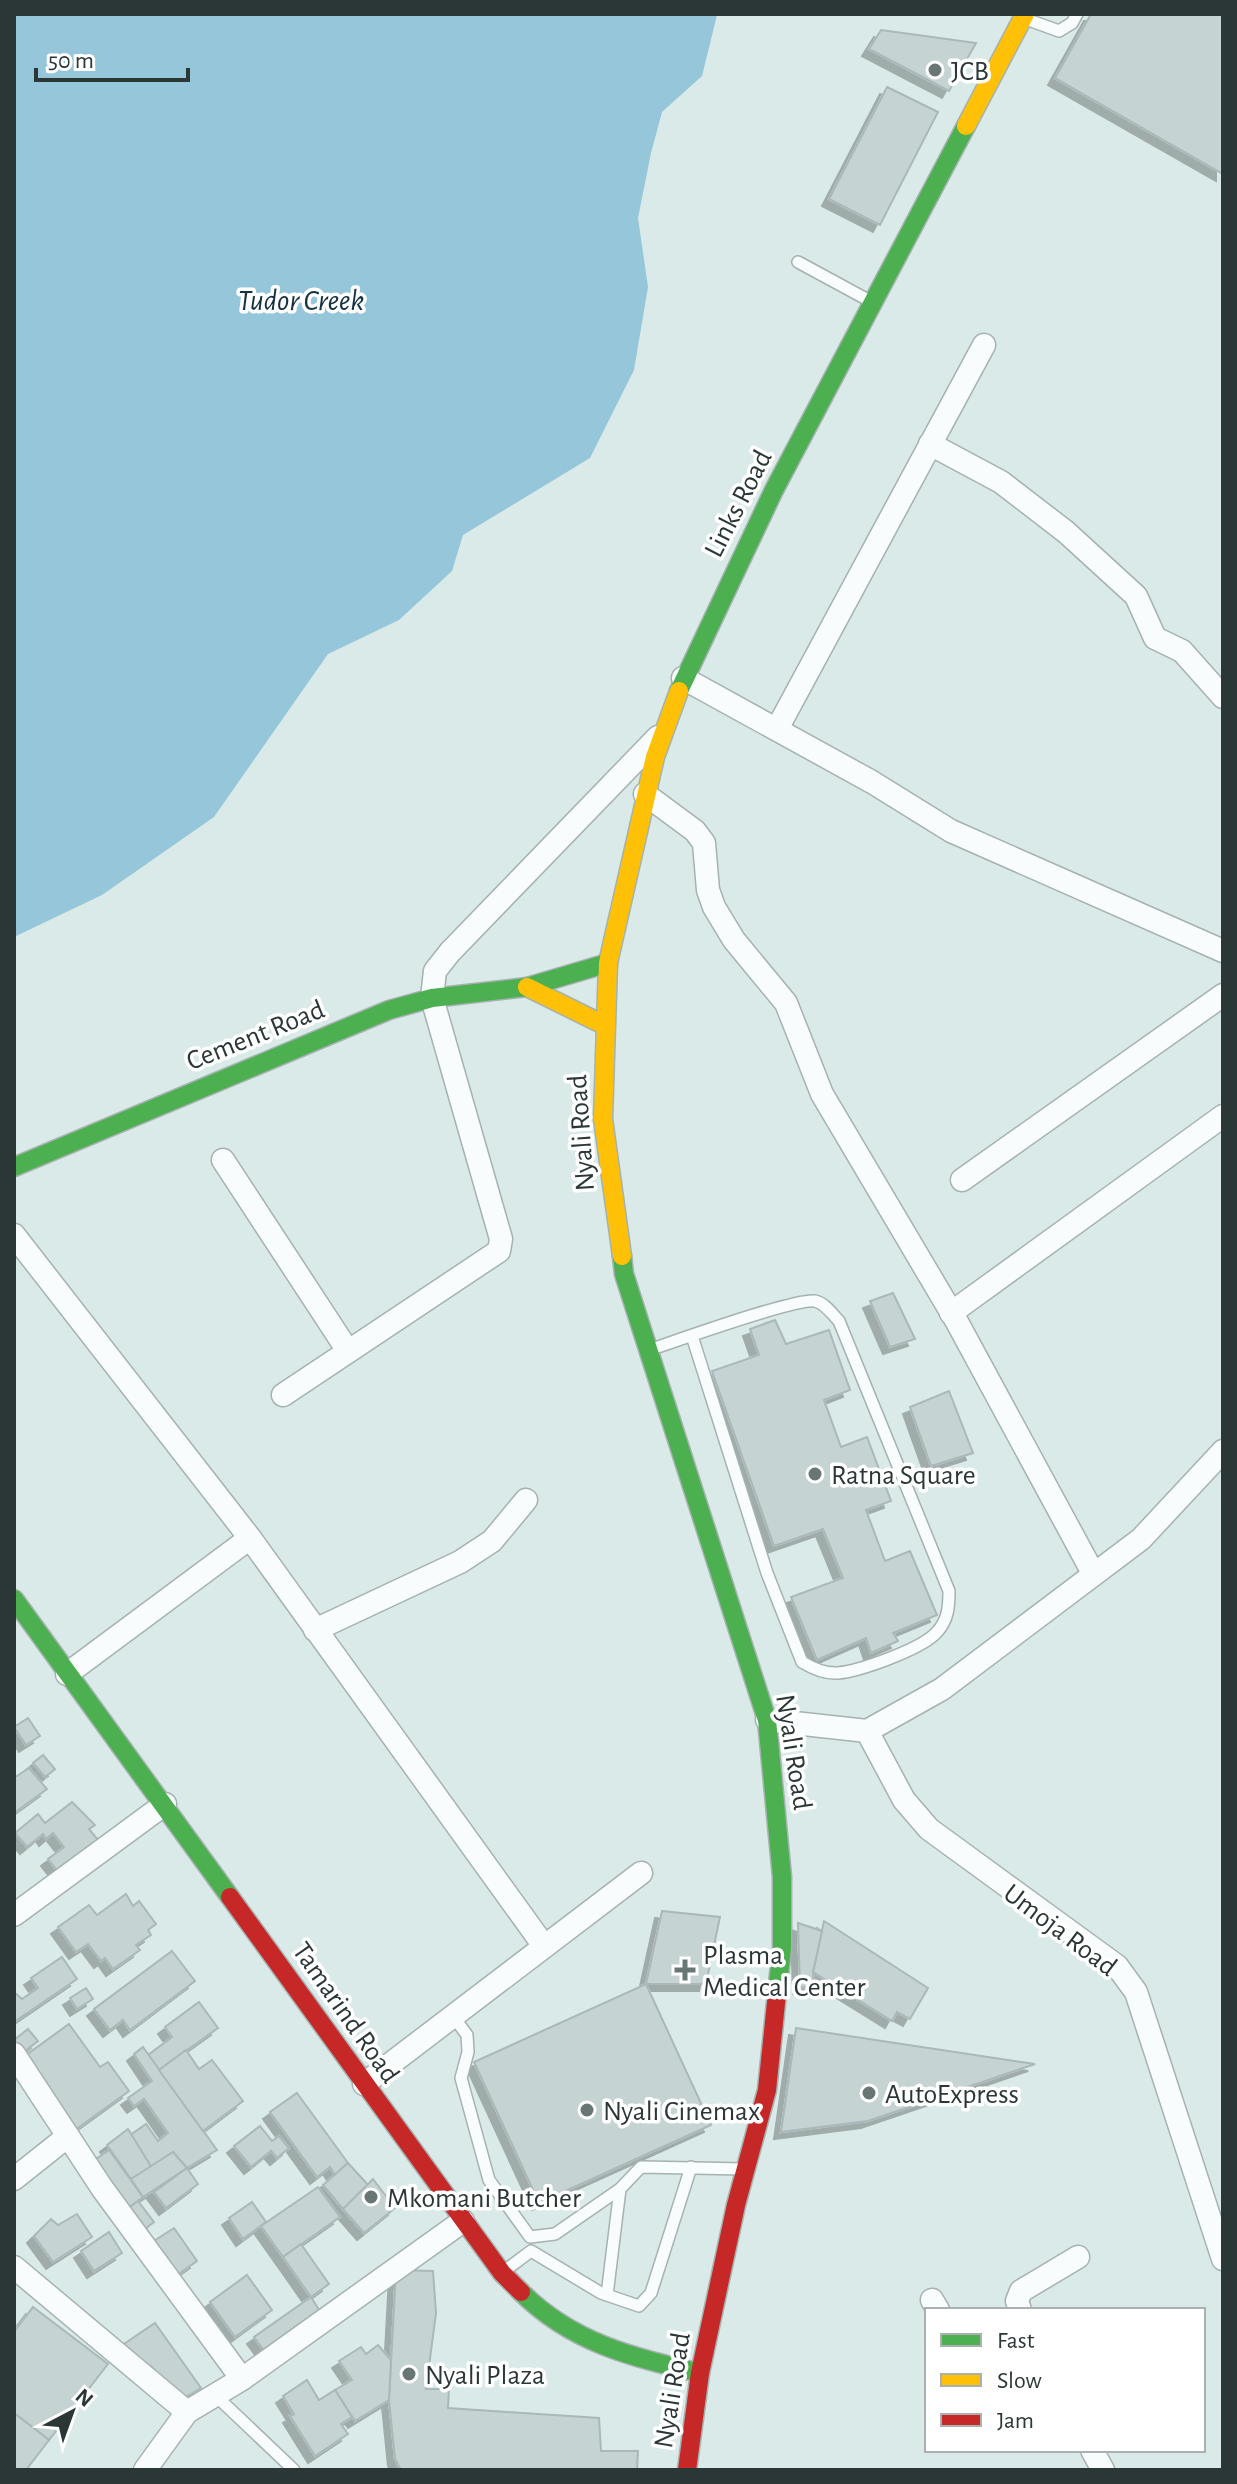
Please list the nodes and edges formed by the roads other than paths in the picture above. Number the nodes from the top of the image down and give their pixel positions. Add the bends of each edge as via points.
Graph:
1 (1077, 14) edge
2 (1024, 16) edge
3 (798, 262) dead end
4 (874, 304) junction
5 (984, 345) dead end
6 (930, 444) junction
7 (683, 678) junction
8 (1223, 697) edge
9 (777, 729) junction
10 (664, 732) junction
11 (645, 794) junction
12 (1223, 951) edge
13 (608, 963) junction
14 (527, 987) junction
15 (1223, 995) edge
16 (432, 998) junction
17 (604, 1025) junction
18 (603, 1055) joint
19 (1223, 1116) edge
20 (223, 1160) dead end
21 (14, 1167) edge
22 (962, 1180) dead end
23 (14, 1235) edge
24 (951, 1313) junction
25 (692, 1336) junction
26 (648, 1350) junction
27 (348, 1351) junction
28 (283, 1395) dead end
29 (1223, 1451) edge
30 (526, 1500) dead end
31 (250, 1538) junction
32 (1093, 1573) junction
33 (14, 1599) edge
34 (315, 1630) junction
35 (67, 1674) junction
36 (767, 1720) junction
37 (867, 1731) junction
38 (165, 1804) junction
39 (641, 1873) dead end
40 (14, 1915) edge
41 (544, 1946) junction
42 (453, 2016) junction
43 (14, 2054) edge
44 (364, 2084) junction
45 (68, 2136) junction
46 (691, 2167) junction
47 (746, 2169) junction
48 (14, 2179) edge
49 (620, 2189) junction
50 (463, 2221) junction
51 (530, 2237) junction
52 (531, 2251) junction
53 (1078, 2257) dead end
54 (1223, 2259) edge
55 (502, 2273) junction
56 (17, 2276) edge
57 (607, 2295) junction
58 (1019, 2308) edge
59 (700, 2373) junction
60 (242, 2379) junction
61 (215, 2395) junction
62 (187, 2412) junction
63 (1093, 2452) edge
64 (145, 2470) edge
65 (294, 2470) edge
66 (687, 2470) edge
67 (1103, 2470) edge

1 - 2 lane via 1059,31
2 - 4 main road, Links Road
3 - 4 lane
4 - 7 main road, Links Road via 739,559
5 - 6 street
6 - 8 street via 1001,482 1066,532 1136,596 1155,638 1182,651
6 - 9 street
7 - 9 street
7 - 10 main road, Links Road
9 - 12 street via 951,831
10 - 11 main road, Links Road
10 - 16 street via 450,952 435,971
11 - 13 main road, Links Road
11 - 24 street via 704,843 714,907 786,1003 822,1094
13 - 14 main road, Cement Road
13 - 17 main road, Links Road
14 - 16 main road, Cement Road
14 - 17 main road
15 - 22 street
16 - 21 main road, Cement Road via 338,1030
16 - 27 street via 501,1245 490,1260
17 - 18 main road, Links Road
18 - 26 main road, Nyali Road via 603,1119 614,1213 624,1274
19 - 24 street
20 - 27 street
23 - 31 street
24 - 32 street
25 - 25 lane via 815,1301 839,1321 949,1591 949,1614 936,1634 887,1659 837,1673 802,1662 767,1573
25 - 26 lane
26 - 36 main road, Nyali Road
27 - 28 street
29 - 32 street via 1150,1529
30 - 34 street via 492,1541 460,1562
31 - 34 street
31 - 35 street
32 - 37 street via 942,1689
33 - 35 main road, Tamarind Road
34 - 41 street
35 - 38 main road, Tamarind Road
36 - 37 street
36 - 47 main road, Nyali Road via 782,1877 782,1948 767,2090
37 - 54 street, Umoja Road via 904,1800 929,1829 1117,1966 1136,1992
38 - 40 street
38 - 44 main road, Tamarind Road
39 - 41 street
41 - 42 street
42 - 44 street
42 - 51 lane via 467,2035 461,2078 489,2180
43 - 45 street
44 - 50 main road, Tamarind Road
45 - 48 street
45 - 60 street
46 - 47 lane
46 - 49 lane via 641,2167
46 - 57 lane via 651,2293 639,2306
47 - 59 main road, Nyali Road
49 - 51 lane via 555,2234
49 - 57 lane
50 - 55 main road, Tamarind Road
50 - 60 street
51 - 52 lane
52 - 55 lane
52 - 57 lane
53 - 58 street via 1021,2291
55 - 59 main road, Tamarind Road via 565,2329 642,2359
56 - 62 street
59 - 66 main road, Nyali Road
60 - 61 street
61 - 62 street
61 - 65 lane
62 - 64 street
63 - 67 street

